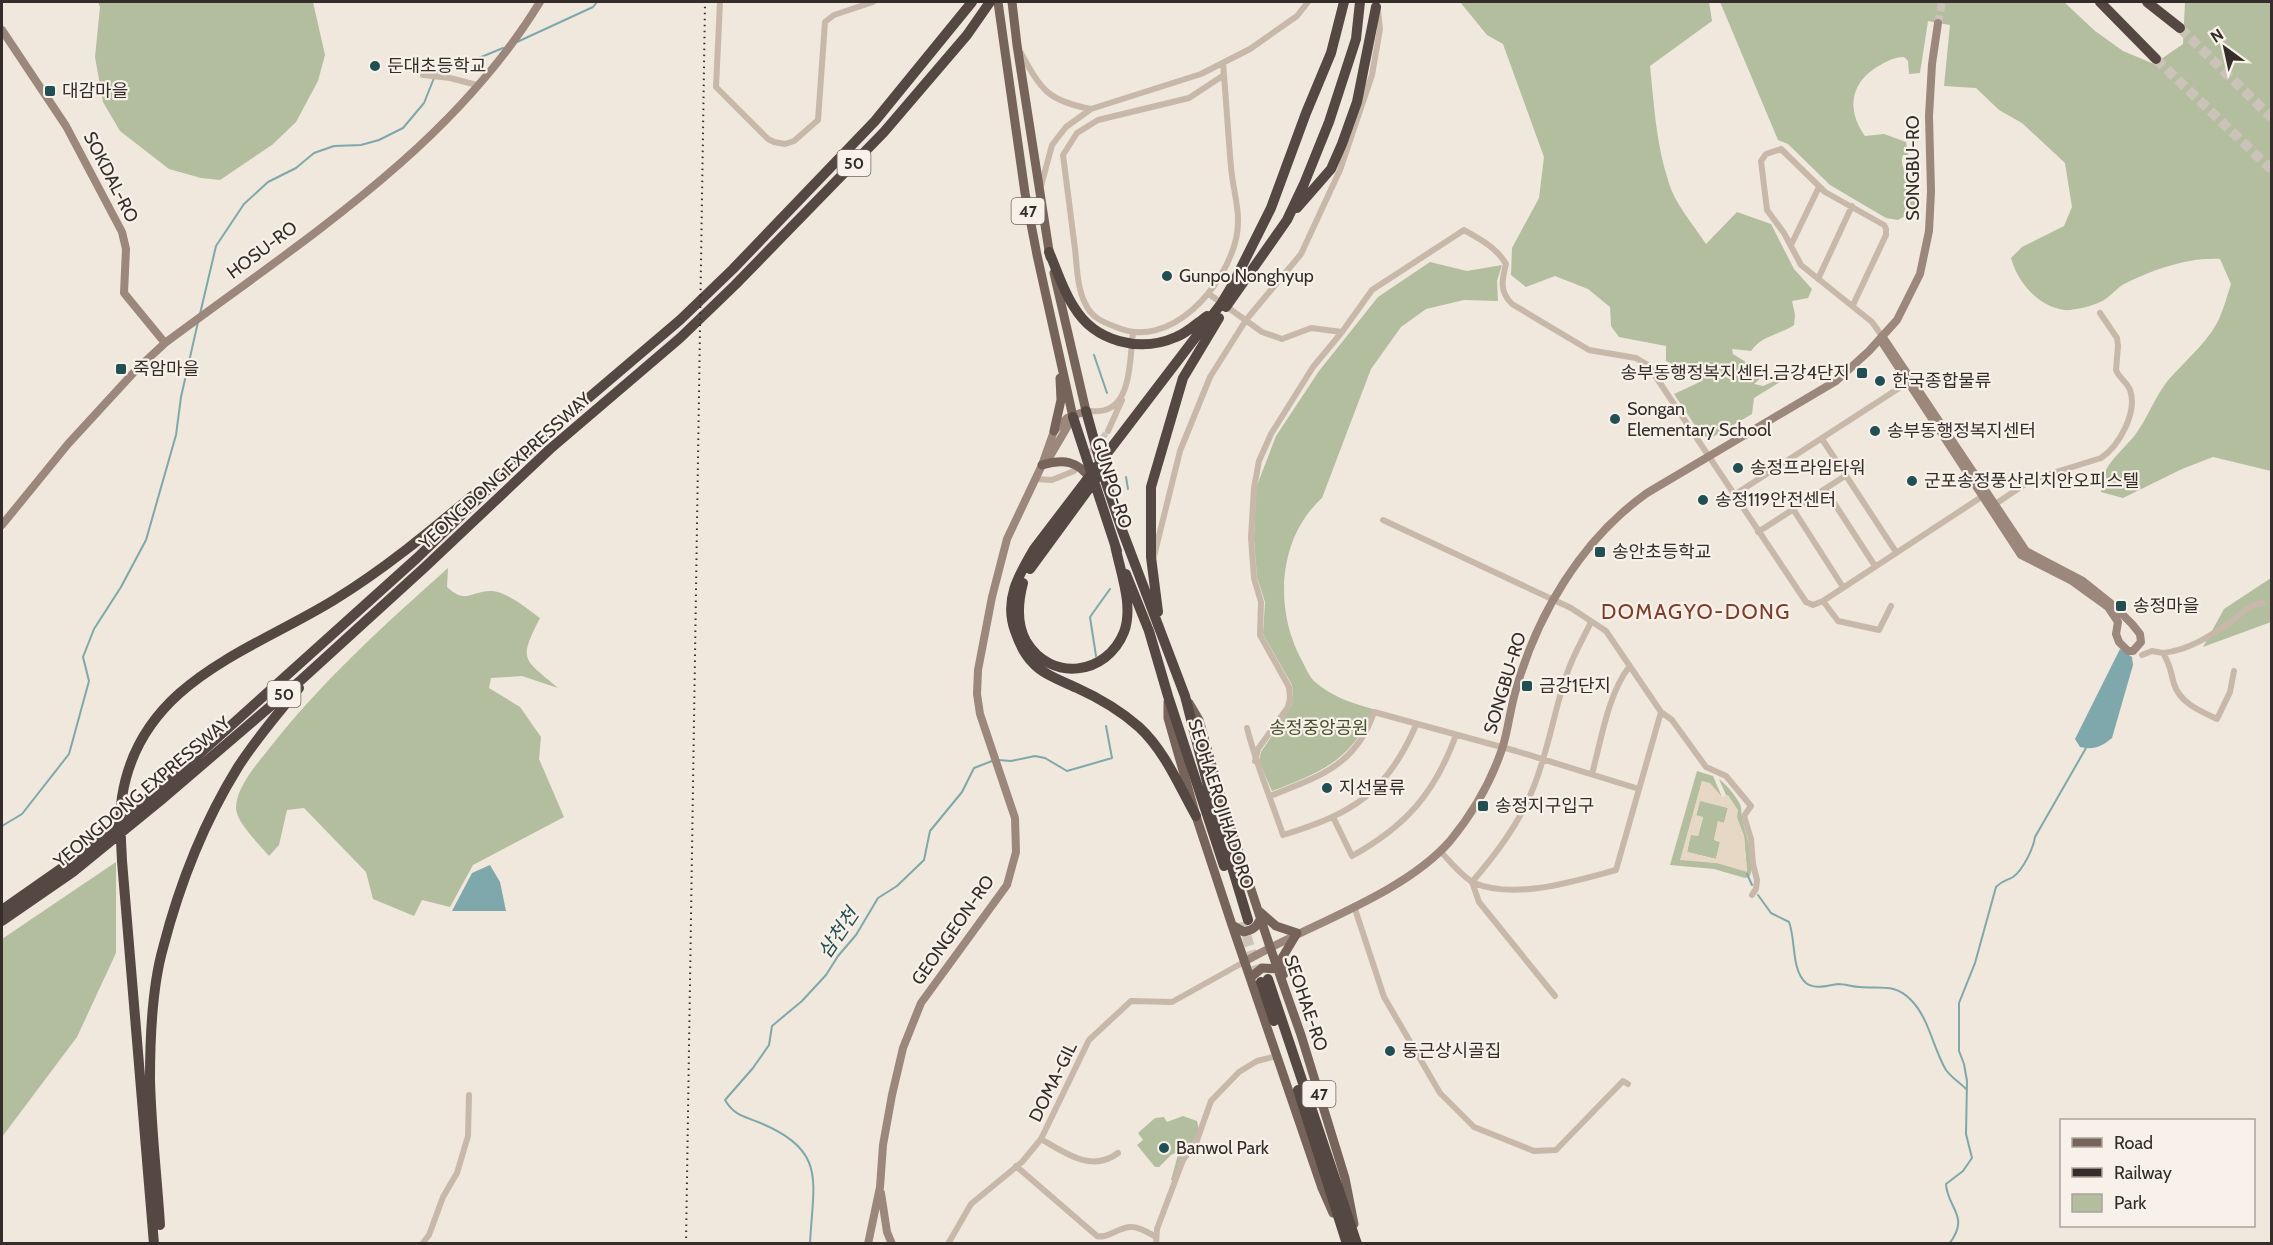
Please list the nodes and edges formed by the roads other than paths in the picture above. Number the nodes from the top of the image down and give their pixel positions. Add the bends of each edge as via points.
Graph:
1 (540, 2) edge
2 (720, 2) edge
3 (873, 2) edge
4 (972, 2) edge
5 (990, 2) edge
6 (998, 2) edge
7 (1012, 2) edge
8 (1308, 2) edge
9 (1344, 2) edge
10 (1360, 2) edge
11 (2100, 2) edge
12 (2147, 2) edge
13 (1377, 4) edge
14 (1938, 23) tunnel mouth
15 (2180, 28) tunnel mouth
16 (2, 30) edge
17 (1017, 45) junction
18 (2156, 59) tunnel mouth
19 (1223, 63) junction
20 (423, 75) dead end
21 (1224, 75) junction
22 (477, 85) junction
23 (1091, 109) junction
24 (1819, 186) junction
25 (1040, 189) junction
26 (1852, 206) junction
27 (1287, 219) junction
28 (1791, 245) junction
29 (1049, 252) junction
30 (1818, 279) junction
31 (1237, 286) junction
32 (1209, 294) junction
33 (1221, 304) junction
34 (1853, 305) junction
35 (2100, 313) dead end
36 (1216, 316) junction
37 (1246, 320) junction
38 (1133, 332) junction
39 (1342, 332) junction
40 (1881, 338) junction
41 (165, 343) junction
42 (1064, 374) junction
43 (1910, 381) junction
44 (1126, 391) junction
45 (1086, 411) junction
46 (1074, 417) junction
47 (1054, 431) junction
48 (1108, 431) tunnel mouth
49 (1822, 439) junction
50 (539, 440) junction
51 (1708, 457) junction
52 (1042, 465) junction
53 (1074, 471) dead end
54 (1845, 476) junction
55 (1035, 479) junction
56 (1095, 487) junction
57 (1825, 489) junction
58 (1734, 495) junction
59 (1984, 495) junction
60 (1075, 500) junction
61 (1994, 505) junction
62 (1793, 509) junction
63 (1383, 520) dead end
64 (2, 525) edge
65 (1758, 532) junction
66 (1115, 545) junction
67 (1896, 552) junction
68 (1152, 566) junction
69 (1875, 566) junction
70 (1843, 587) junction
71 (1553, 600) junction
72 (1823, 601) junction
73 (2263, 603) dead end
74 (1891, 606) dead end
75 (1591, 622) junction
76 (1160, 630) junction
77 (2163, 653) junction
78 (2142, 655) dead end
79 (321, 661) junction
80 (1629, 667) junction
81 (2234, 671) dead end
82 (1168, 696) junction
83 (1185, 696) junction
84 (1661, 712) junction
85 (1416, 725) junction
86 (1247, 728) dead end
87 (1456, 735) junction
88 (1503, 748) junction
89 (1544, 759) junction
90 (1255, 761) junction
91 (1592, 774) junction
92 (1638, 791) junction
93 (1270, 796) junction
94 (1196, 816) junction
95 (1333, 817) junction
96 (1440, 851) junction
97 (1472, 882) junction
98 (1752, 895) dead end
99 (1354, 906) junction
100 (2, 910) edge
101 (1260, 914) junction
102 (2, 921) edge
103 (1241, 922) junction
104 (1297, 933) junction
105 (1269, 947) junction
106 (1244, 962) junction
107 (1278, 969) junction
108 (1250, 978) junction
109 (1555, 996) dead end
110 (1301, 1035) junction
111 (1277, 1056) junction
112 (1628, 1084) dead end
113 (469, 1095) dead end
114 (1041, 1139) junction
115 (1118, 1153) dead end
116 (1016, 1166) junction
117 (880, 1187) junction
118 (1156, 1240) edge
119 (154, 1244) edge
120 (161, 1244) edge
121 (422, 1244) edge
122 (868, 1244) edge
123 (892, 1244) edge
124 (948, 1244) edge
125 (1347, 1244) edge
126 (1358, 1244) edge

1 - 22 street, HOSU-RO
2 - 3 street via 716,87 768,139 785,144 818,120 825,22
4 - 50 highway, YEONGDONG EXPRESSWAY / 50 via 875,121 733,269 680,320
5 - 79 highway, YEONGDONG EXPRESSWAY / 50 via 967,35 884,132 735,285
6 - 42 main road, GUNPO-RO / 47 via 1025,193
7 - 17 main road, GUNPO-RO / 47
8 - 19 street via 1297,16
9 - 31 highway via 1331,54
10 - 27 highway via 1356,39 1329,122
11 - 18 highway
12 - 15 highway
13 - 27 highway via 1357,102 1342,144 1331,169
13 - 37 street via 1380,29 1372,75 1340,170 1300,254
14 - 40 street, SONGBU-RO via 1929,116 1929,231 1920,274 1897,320
16 - 41 street, SOKDAL-RO via 66,126 122,232 126,249 124,292
17 - 23 street via 1052,98
17 - 25 main road, GUNPO-RO / 47
19 - 21 street
19 - 23 street via 1201,74
20 - 22 street
21 - 32 street via 1231,171 1239,206 1236,240
21 - 38 street via 1189,98 1098,120 1077,133 1063,155 1078,278 1085,303 1096,319
22 - 41 street, HOSU-RO via 376,186
23 - 25 street via 1066,127 1052,145
24 - 26 street
24 - 28 street
24 - 28 street via 1781,149 1762,157 1767,210
25 - 29 main road, GUNPO-RO / 47
26 - 30 street
26 - 34 street via 1886,229
27 - 31 highway
28 - 30 street via 1797,261
29 - 33 highway via 1074,308 1109,339 1159,344 1178,336
29 - 45 main road, GUNPO-RO / 47
30 - 34 street
31 - 33 highway
31 - 36 highway
32 - 37 street
32 - 38 street via 1163,329
33 - 36 highway
34 - 40 street via 1872,322
35 - 61 street via 2117,338 2115,370 2131,394 2127,427 2101,458 2031,480
36 - 60 highway
36 - 68 highway via 1183,378 1151,487
37 - 39 street via 1262,332 1282,339 1311,328
37 - 68 street via 1210,377 1180,451
38 - 44 street
39 - 51 street via 1372,290 1464,230 1495,248 1502,257 1506,264 1501,287 1512,304 1589,350 1645,362
39 - 90 street via 1313,367 1270,434 1259,461 1251,538 1254,578 1261,602 1260,635 1289,687 1290,698 1288,707 1258,749
40 - 43 street
40 - 51 street, SONGBU-RO via 1836,381
41 - 64 street, HOSU-RO via 68,444
42 - 46 main road, GUNPO-RO / 47
42 - 47 main road via 1060,378 1061,400
43 - 49 street
43 - 59 street
44 - 45 street via 1107,410
44 - 48 street
45 - 46 street
45 - 76 highway, GUNPO-RO / 47 via 1106,483
46 - 47 street
46 - 52 street, GEONGEON-RO
46 - 56 highway, GUNPO-RO / 47
47 - 52 street, GEONGEON-RO
49 - 54 street
49 - 58 street
50 - 100 highway, YEONGDONG EXPRESSWAY / 50 via 417,558 177,774 79,856
50 - 119 highway via 378,571 334,600 213,666 177,694 141,742 126,777 121,809 124,895
51 - 58 street
51 - 71 street, SONGBU-RO via 1626,508 1577,563
52 - 55 street, GEONGEON-RO
52 - 56 main road via 1059,460 1075,463
53 - 55 street via 1052,480
54 - 57 street
54 - 67 street
55 - 117 street, GEONGEON-RO via 1007,539 978,670 980,714 1015,818 1016,852 1007,885 921,1003 903,1048 892,1095
56 - 66 highway, GUNPO-RO / 47
57 - 62 street
57 - 69 street
58 - 65 street
59 - 61 street
59 - 61 street via 2021,555 2072,581 2108,607 2118,622 2119,642 2128,651 2136,649 2141,642 2140,634 2132,624 2083,581 2026,551
59 - 67 street
60 - 66 highway via 1039,554 1018,599 1026,641 1041,658 1063,669 1081,668 1097,664 1113,650 1125,631 1128,606
60 - 94 highway via 1034,549 1017,578 1010,612 1020,645 1034,664 1112,706 1139,727 1156,745
62 - 65 street
62 - 70 street
63 - 71 street
65 - 72 street via 1806,602 1814,605
66 - 82 highway, GUNPO-RO / 47 via 1149,631
67 - 69 street
68 - 76 highway
69 - 70 street
70 - 72 street
71 - 75 street
71 - 88 street, SONGBU-RO via 1530,648
72 - 74 street via 1838,621 1878,630
73 - 77 street via 2246,609 2194,645
75 - 80 street via 1606,631
75 - 89 street via 1569,668
76 - 83 highway, GUNPO-RO / 47
77 - 78 street via 2152,651
77 - 81 street via 2172,667 2180,696 2217,719
79 - 102 highway, YEONGDONG EXPRESSWAY / 50 via 111,843
79 - 120 highway via 262,733 218,803 202,835 162,949 153,1012 150,1081
80 - 84 street
80 - 91 street via 1615,693
82 - 94 main road, GUNPO-RO / 47 via 1168,718
82 - 103 highway, SEOHAEROJIHADORO / 47
83 - 101 main road, GUNPO-RO / 47 via 1199,720
83 - 103 highway, SEOHAEROJIHADORO / 47
84 - 92 street
84 - 98 street via 1672,720 1706,767 1726,776 1751,806 1744,816 1757,880
85 - 87 street
85 - 93 street via 1374,712 1369,727 1342,762
85 - 95 street via 1408,745 1381,783
86 - 90 street
87 - 88 street
87 - 95 street via 1439,777 1412,811 1384,837 1352,856
88 - 89 street
88 - 96 street, SONGBU-RO via 1473,809
89 - 91 street
89 - 97 street via 1518,820
90 - 93 street
91 - 92 street
92 - 97 street via 1616,870 1542,888 1494,889
93 - 95 street via 1283,835
94 - 103 main road, GUNPO-RO / 47
96 - 97 street
96 - 99 street, SONGBU-RO via 1399,883
97 - 109 street via 1479,902
99 - 104 street, SONGBU-RO
99 - 112 street via 1384,997 1440,1093 1474,1127 1534,1151 1556,1150 1623,1081
101 - 103 main road via 1251,931 1244,932
101 - 104 main road via 1276,926
101 - 105 main road, GUNPO-RO / 47
103 - 106 main road, GUNPO-RO / 47
104 - 105 street, SONGBU-RO
104 - 110 main road via 1284,953 1282,967
105 - 106 street, SONGBU-RO
105 - 107 main road, SEOHAE-RO / 47
106 - 108 main road, 47
106 - 114 street, DOMA-GIL via 1172,1002 1127,1004 1089,1040
107 - 108 main road via 1263,968
107 - 110 main road, SEOHAE-RO / 47
108 - 111 main road, 47
110 - 126 main road, SEOHAE-RO / 47 via 1345,1178
111 - 118 street via 1257,1061 1239,1072 1211,1101 1196,1143 1183,1160
111 - 125 main road, 47 via 1322,1188
113 - 121 street via 468,1136 463,1155
114 - 115 street via 1074,1158 1090,1162 1109,1160
114 - 116 street, DOMA-GIL
116 - 118 street via 1097,1236 1132,1226
116 - 124 street, DOMA-GIL via 970,1204
117 - 122 street, GEONGEON-RO
117 - 123 street
125 - 126 highway, 47 via 1264,980

